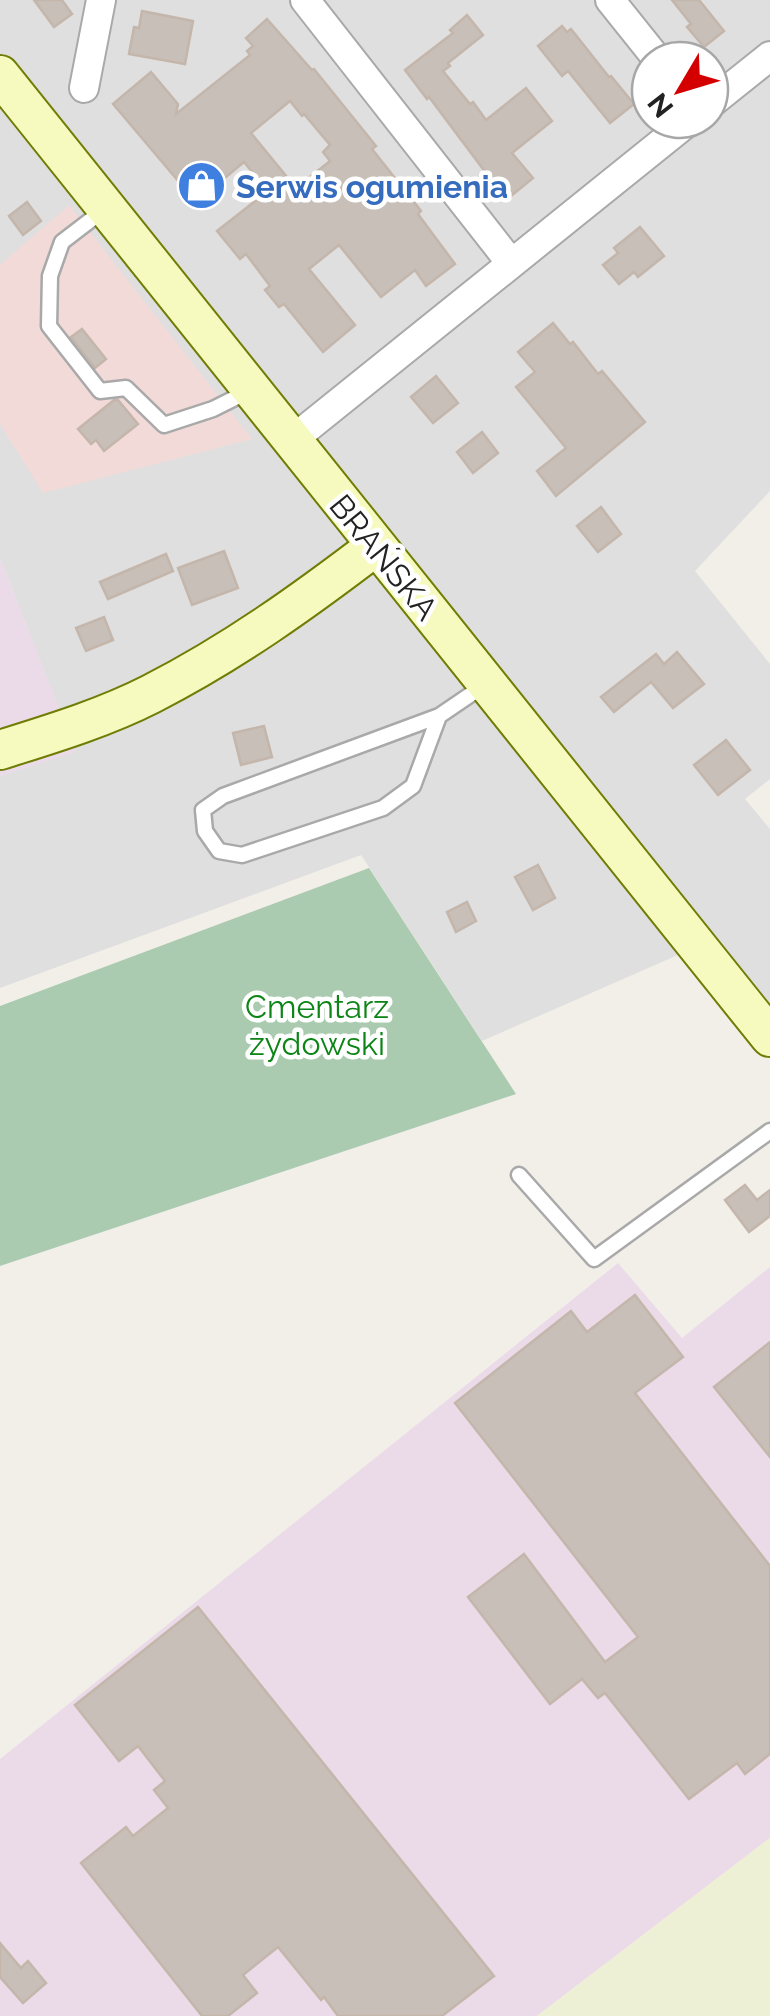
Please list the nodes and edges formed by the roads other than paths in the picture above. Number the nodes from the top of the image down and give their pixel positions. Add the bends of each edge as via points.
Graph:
1 (101, 0) edge
2 (305, 0) edge
3 (610, 0) edge
4 (642, 40) edge
5 (770, 56) edge
6 (0, 75) edge
7 (84, 88) dead end
8 (730, 88) edge
9 (665, 140) edge
10 (106, 208) junction
11 (511, 263) junction
12 (252, 390) junction
13 (292, 441) junction
14 (376, 546) junction
15 (486, 684) junction
16 (439, 716) junction
17 (0, 750) edge
18 (770, 1037) edge
19 (770, 1131) edge
20 (519, 1175) dead end

1 - 7 street
2 - 11 street
3 - 4 street
5 - 8 street
6 - 10 street, BRAŃSKA
9 - 11 street
10 - 12 street, BRAŃSKA
10 - 12 lane via 62,242 50,276 49,326 100,390 126,388 164,425
11 - 13 street
12 - 13 street, BRAŃSKA
13 - 14 street, BRAŃSKA
14 - 15 street, BRAŃSKA
14 - 17 street via 248,640 149,696
15 - 16 lane
15 - 18 street, BRAŃSKA
16 - 16 lane via 223,796 203,810 205,831 220,851 242,855 382,808 413,786
19 - 20 lane via 594,1259

